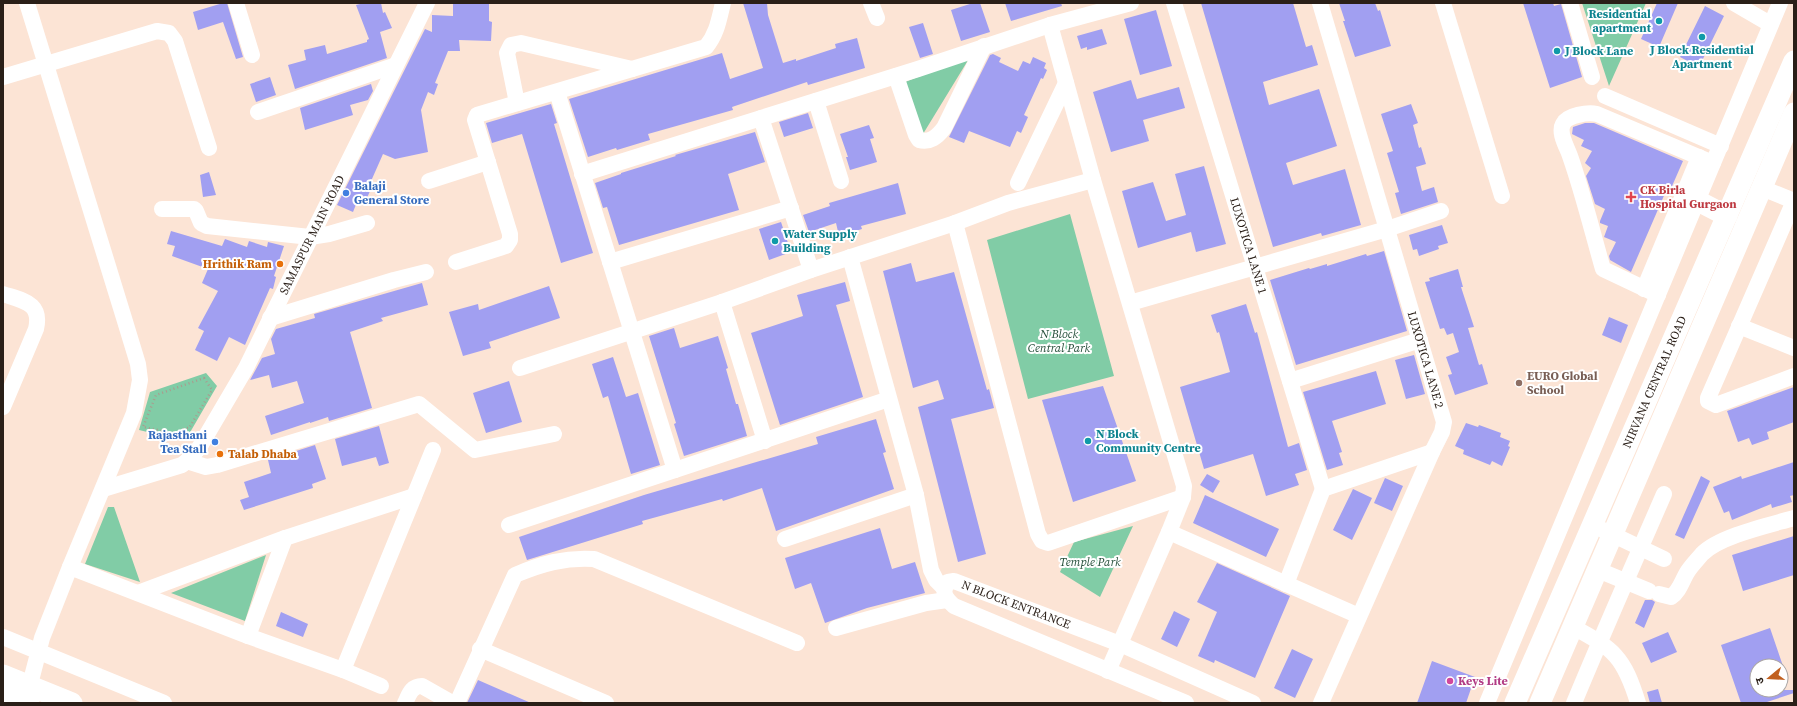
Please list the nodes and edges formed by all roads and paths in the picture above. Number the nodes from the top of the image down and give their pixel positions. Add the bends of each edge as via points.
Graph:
1 (27, 3) edge
2 (236, 3) edge
3 (427, 3) edge
4 (723, 3) edge
5 (871, 3) edge
6 (1132, 3) edge
7 (1174, 3) edge
8 (1320, 3) edge
9 (1443, 3) edge
10 (1570, 3) edge
11 (1734, 3) edge
12 (1780, 3) edge
13 (877, 18) dead end
14 (1050, 24) junction
15 (1770, 24) junction
16 (984, 46) junction
17 (252, 55) dead end
18 (46, 63) junction
19 (1794, 63) edge
20 (396, 65) junction
21 (633, 69) junction
22 (896, 76) junction
23 (1592, 77) dead end
24 (3, 78) edge
25 (1066, 83) junction
26 (557, 92) junction
27 (1605, 96) dead end
28 (816, 101) junction
29 (517, 103) junction
30 (258, 112) dead end
31 (1794, 113) edge
32 (761, 118) junction
33 (1721, 146) junction
34 (208, 148) dead end
35 (1706, 160) junction
36 (488, 162) junction
37 (582, 174) junction
38 (1093, 180) junction
39 (429, 181) dead end
40 (841, 181) dead end
41 (1018, 183) dead end
42 (1762, 188) junction
43 (1502, 196) dead end
44 (1794, 200) edge
45 (1698, 201) junction
46 (791, 208) junction
47 (162, 209) dead end
48 (1441, 211) dead end
49 (1727, 216) junction
50 (367, 223) dead end
51 (955, 223) junction
52 (1387, 229) junction
53 (310, 237) junction
54 (850, 257) junction
55 (456, 262) dead end
56 (610, 262) junction
57 (1255, 267) junction
58 (811, 270) junction
59 (426, 272) dead end
60 (1651, 292) junction
61 (3, 294) edge
62 (722, 302) junction
63 (1130, 303) junction
64 (270, 318) junction
65 (1739, 326) junction
66 (632, 332) junction
67 (1420, 340) junction
68 (1794, 348) edge
69 (520, 368) dead end
70 (1794, 376) edge
71 (1290, 381) junction
72 (889, 399) junction
73 (3, 407) edge
74 (554, 434) dead end
75 (182, 435) joint
76 (765, 441) junction
77 (433, 450) dead end
78 (1432, 452) junction
79 (187, 461) junction
80 (675, 470) junction
81 (103, 489) junction
82 (1323, 489) junction
83 (1664, 494) dead end
84 (916, 495) junction
85 (414, 496) junction
86 (1183, 497) junction
87 (1794, 518) edge
88 (509, 525) dead end
89 (1592, 525) junction
90 (1169, 532) junction
91 (1613, 535) junction
92 (285, 538) junction
93 (785, 539) dead end
94 (1641, 548) junction
95 (70, 567) junction
96 (1598, 570) junction
97 (1688, 571) junction
98 (1627, 582) junction
99 (1286, 584) junction
100 (138, 592) junction
101 (946, 594) junction
102 (1359, 616) junction
103 (1573, 627) junction
104 (836, 628) dead end
105 (3, 636) edge
106 (248, 636) junction
107 (1599, 641) junction
108 (797, 643) dead end
109 (1120, 644) junction
110 (480, 650) junction
111 (38, 651) junction
112 (343, 670) junction
113 (1108, 671) junction
114 (3, 674) edge
115 (381, 686) dead end
116 (3, 692) edge
117 (28, 697) edge
118 (597, 701) edge
119 (72, 703) edge
120 (164, 703) edge
121 (405, 703) edge
122 (452, 703) edge
123 (458, 703) edge
124 (1186, 703) edge
125 (1254, 703) edge
126 (1321, 703) edge
127 (1487, 703) edge
128 (1515, 703) edge
129 (1540, 703) edge
130 (1574, 703) edge
131 (1638, 703) edge

1 - 18 street
2 - 17 street
3 - 20 street, SAMASPUR MAIN ROAD
4 - 21 street via 717,28 706,47
5 - 13 street
6 - 14 street
7 - 57 street, LUXOTICA LANE 1
8 - 52 street, LUXOTICA LANE 2
9 - 43 street
10 - 23 street
11 - 15 street
12 - 15 street
14 - 16 street
14 - 25 street
15 - 33 street
16 - 22 street
16 - 22 street via 944,128 930,141 919,140 916,135
18 - 24 street
18 - 34 street via 157,31 169,33 175,41
18 - 81 street via 138,364 140,380 134,413
19 - 49 main road, NIRVANA CENTRAL ROAD
20 - 30 street
20 - 53 street, SAMASPUR MAIN ROAD
21 - 26 street
21 - 29 street via 521,43 511,45 507,53
22 - 28 street
25 - 38 street
25 - 41 street
26 - 29 street
26 - 37 street
27 - 33 street
28 - 32 street
28 - 40 street
29 - 36 street via 477,115 475,120
31 - 42 main road, NIRVANA CENTRAL ROAD
32 - 37 street
32 - 46 street
33 - 35 street
35 - 45 street
35 - 60 street
35 - 60 street via 1590,112 1567,120 1563,124 1562,133 1579,182 1603,269
36 - 39 street
36 - 55 street via 510,240 506,246
37 - 56 street
38 - 51 street via 1008,203
38 - 63 street
42 - 44 street
42 - 91 main road, NIRVANA CENTRAL ROAD
44 - 65 street
45 - 49 main road
45 - 60 street
46 - 56 street
46 - 58 street
47 - 53 street via 194,209 201,224 207,226
48 - 52 street
49 - 89 main road, NIRVANA CENTRAL ROAD
50 - 53 street
51 - 54 street
51 - 86 street via 1038,534 1042,541 1048,543
52 - 57 street
52 - 67 street, LUXOTICA LANE 2
53 - 64 street, SAMASPUR MAIN ROAD
54 - 58 street
54 - 72 street
56 - 66 street
57 - 63 street
57 - 71 street, LUXOTICA LANE 1
58 - 62 street
59 - 64 street
60 - 127 street
61 - 73 street via 33,306 38,321
62 - 66 street
62 - 76 street
63 - 86 street via 1182,475
64 - 79 street, SAMASPUR MAIN ROAD via 246,368 198,448
65 - 68 street
65 - 70 street via 1708,401 1716,404
66 - 69 street
66 - 80 street
67 - 71 street
67 - 78 street, LUXOTICA LANE 2 via 1444,422
71 - 82 street, LUXOTICA LANE 1
72 - 76 street
72 - 84 street
74 - 79 street via 475,450 419,404 217,465 206,467
75 - 75 path via 143,427 156,395 204,378 212,390 189,428 184,428
76 - 80 street
77 - 85 street
78 - 82 street
78 - 102 street, LUXOTICA LANE 2
79 - 81 street via 173,468
80 - 88 street
81 - 95 street
82 - 99 street
83 - 94 street
84 - 93 street
84 - 101 street via 931,570
85 - 92 street
85 - 112 street
86 - 90 street
87 - 97 street via 1727,539 1703,553
89 - 91 street
89 - 128 main road, NIRVANA CENTRAL ROAD
90 - 99 street
90 - 109 street
91 - 94 street
91 - 96 main road, NIRVANA CENTRAL ROAD
92 - 100 street
92 - 106 street
94 - 97 street
94 - 98 street
95 - 100 street
95 - 111 street
96 - 98 street
96 - 103 main road, NIRVANA CENTRAL ROAD
97 - 98 street via 1677,593 1671,597
98 - 107 street
99 - 102 street
100 - 106 street
101 - 104 street via 926,603
101 - 109 street, N BLOCK ENTRANCE via 948,582 954,581
101 - 113 street, N BLOCK ENTRANCE via 954,606
102 - 126 street, LUXOTICA LANE 2
103 - 107 street
103 - 129 main road, NIRVANA CENTRAL ROAD
105 - 111 street
106 - 112 street
107 - 130 street
107 - 131 street via 1621,661 1631,680
108 - 110 street via 594,559 576,558 556,561 515,575
109 - 113 street
109 - 125 street, N BLOCK ENTRANCE
110 - 118 street
110 - 123 street
111 - 117 street
111 - 120 street
112 - 115 street
113 - 124 street, N BLOCK ENTRANCE
114 - 117 main road
116 - 117 main road
117 - 119 main road
121 - 122 street via 411,690 417,686 422,686

